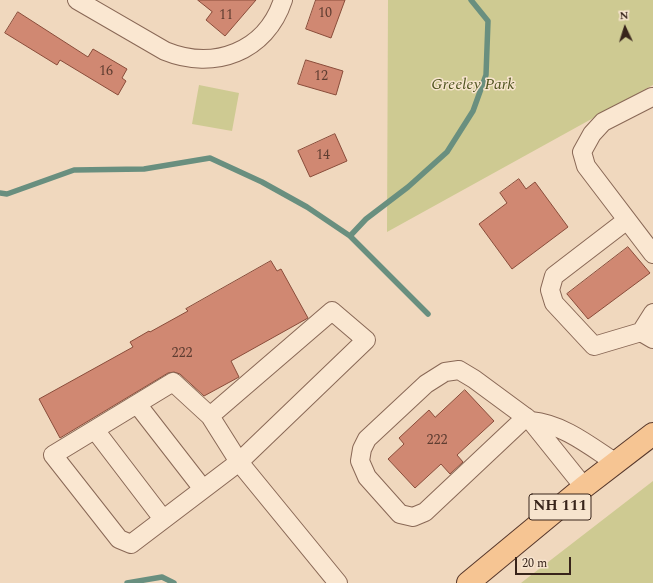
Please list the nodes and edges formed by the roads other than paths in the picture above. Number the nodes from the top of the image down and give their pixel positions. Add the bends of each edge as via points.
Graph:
1 (77, 0) edge
2 (283, 0) edge
3 (652, 97) edge
4 (627, 220) junction
5 (653, 254) edge
6 (653, 313) edge
7 (647, 335) edge
8 (137, 404) junction
9 (210, 416) junction
10 (528, 419) junction
11 (95, 430) junction
12 (653, 434) edge
13 (239, 462) junction
14 (616, 464) junction
15 (584, 487) junction
16 (203, 489) junction
17 (163, 520) junction
18 (338, 583) edge
19 (468, 583) edge

1 - 2 street via 165,51 176,56 201,60 226,56 249,46 275,19
3 - 4 street via 603,122 592,134 582,152 586,166
4 - 5 street
4 - 7 street via 554,276 550,290 554,304 594,346
6 - 7 street
8 - 9 street via 173,382
8 - 11 street
8 - 16 street
9 - 13 street
9 - 13 street via 332,311 366,340
10 - 10 street via 425,512 413,517 400,514 367,476 360,461 367,439 426,384 445,372 459,370
10 - 14 street via 544,422 574,435
10 - 15 street
11 - 17 street
11 - 17 street via 53,455 119,539 131,544
12 - 14 main road, NH 111
13 - 16 street
13 - 18 street
14 - 15 main road, NH 111
15 - 19 main road, NH 111
16 - 17 street

